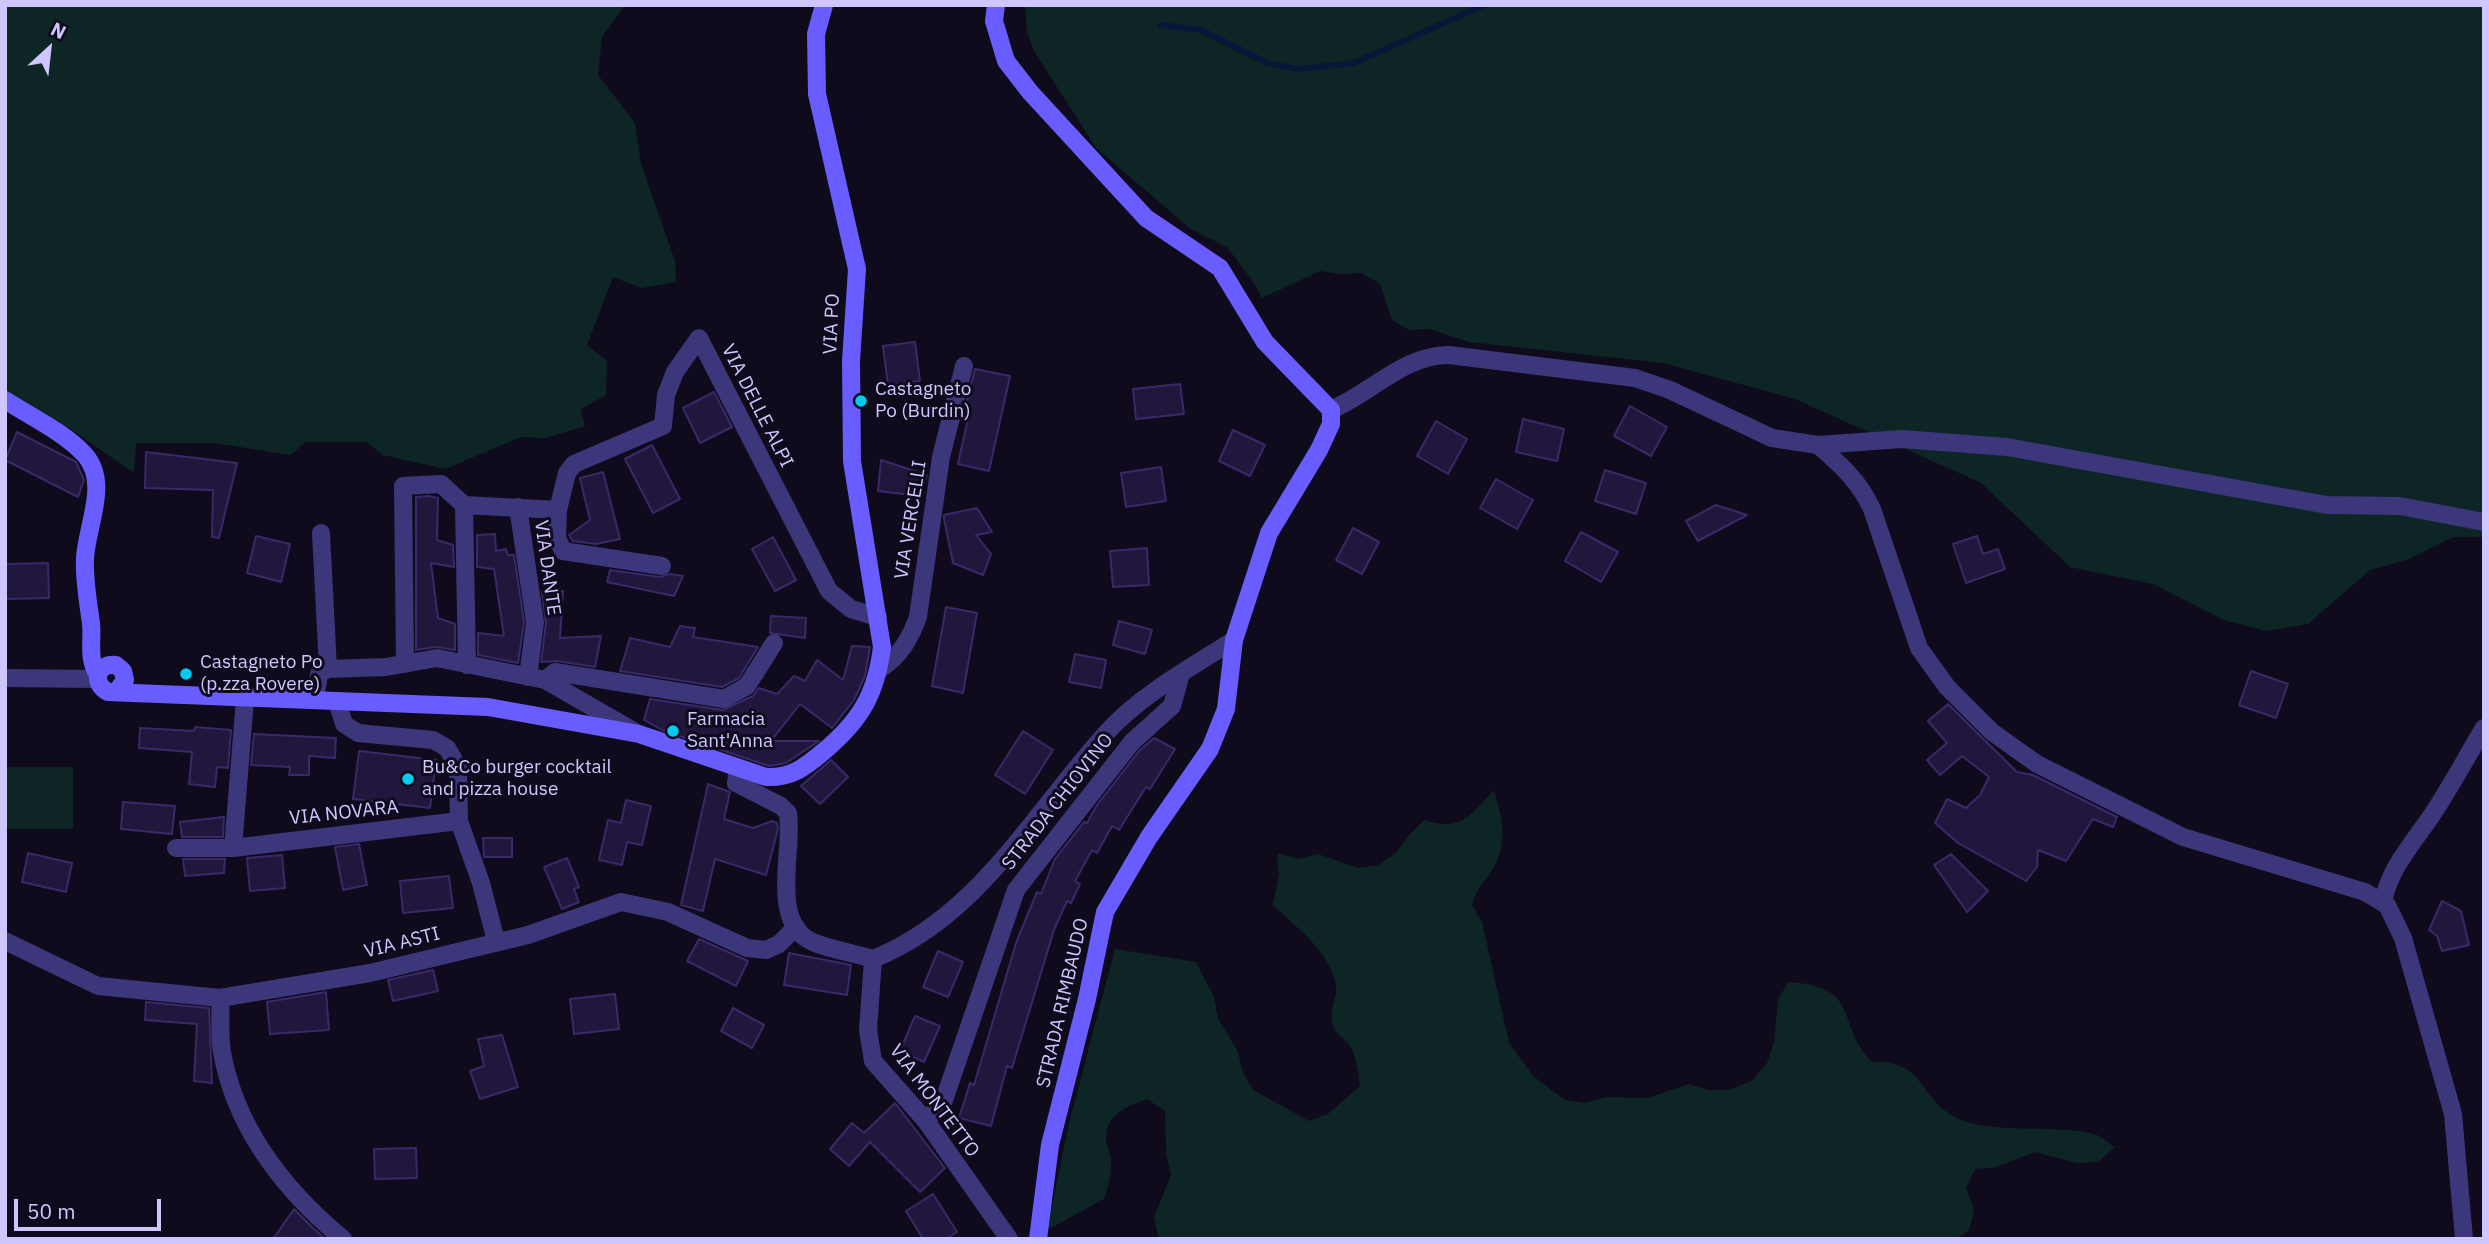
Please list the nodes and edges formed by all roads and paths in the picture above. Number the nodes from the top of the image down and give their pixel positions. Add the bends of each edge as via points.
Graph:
1 (824, 5) edge
2 (996, 5) edge
3 (964, 366) dead end
4 (5, 400) edge
5 (1331, 410) junction
6 (1818, 445) junction
7 (464, 505) junction
8 (518, 508) junction
9 (558, 510) junction
10 (2484, 522) edge
11 (321, 533) dead end
12 (662, 566) dead end
13 (878, 617) junction
14 (1234, 640) junction
15 (774, 643) dead end
16 (405, 664) junction
17 (467, 665) junction
18 (328, 669) junction
19 (880, 669) junction
20 (107, 672) junction
21 (1180, 677) junction
22 (5, 678) edge
23 (536, 678) junction
24 (167, 692) junction
25 (245, 699) junction
26 (315, 700) junction
27 (337, 701) junction
28 (2484, 728) edge
29 (639, 734) junction
30 (738, 768) junction
31 (459, 821) junction
32 (176, 848) dead end
33 (233, 848) junction
34 (2383, 903) junction
35 (796, 927) junction
36 (5, 941) edge
37 (496, 941) junction
38 (873, 958) junction
39 (220, 998) junction
40 (926, 1121) junction
41 (343, 1239) edge
42 (1009, 1239) edge
43 (1038, 1239) edge
44 (2464, 1239) edge

1 - 13 street, VIA PO via 816,34 817,94 856,269 852,461
2 - 5 street via 994,21 1006,61 1030,92 1146,218 1220,268 1265,342
3 - 19 street, VIA VERCELLI via 941,457 918,617 910,638 893,661
4 - 20 street via 72,444 92,467 94,507 85,559 92,633
5 - 6 street via 1436,354 1635,378 1772,438
5 - 14 street, STRADA RIMBAUDO via 1331,424 1320,450 1269,533
6 - 10 street via 1902,439 2007,447 2327,505 2400,506
6 - 34 street via 1862,488 1919,648 1947,687 1992,733 2037,764 2183,837 2365,892
7 - 8 street
7 - 16 street via 441,484 403,486
7 - 17 street
8 - 9 street
8 - 23 street, VIA DANTE via 536,622
9 - 12 street via 557,538 563,551
9 - 13 street, VIA DELLE ALPI via 567,472 574,464 663,426 666,395 699,338 829,591 851,609
11 - 18 street
13 - 19 street, VIA PO
14 - 21 street, STRADA CHIOVINO
14 - 43 street, STRADA RIMBAUDO via 1226,709 1210,749 1149,837 1105,912 1050,1145
15 - 23 street via 747,687 724,699 555,672
16 - 17 street via 437,657
16 - 18 street
17 - 23 street
18 - 26 street via 319,674
19 - 30 street, VIA PO via 860,715 798,772 766,777
20 - 22 street
20 - 24 street
20 - 24 street via 125,680 117,691
21 - 38 street, STRADA CHIOVINO via 1135,706 1109,730 1001,864 924,934
21 - 40 street, STRADA CHIOVINO via 1172,706 1132,742 1016,890 944,1100
23 - 29 street
24 - 25 street, VIA PO
25 - 26 street, VIA PO
25 - 33 street
26 - 27 street, VIA PO
27 - 29 street, VIA PO via 488,707
27 - 31 street via 344,724 358,733 433,740 447,748 458,767
28 - 34 street via 2397,866
29 - 30 street, VIA PO
30 - 35 street via 736,782 788,813 786,907
31 - 33 street, VIA NOVARA
31 - 37 street
32 - 33 street, VIA NOVARA
34 - 44 street via 2403,938 2453,1114
35 - 37 street, VIA ASTI via 766,950 747,948 668,912 621,902 528,935
35 - 38 street via 812,942
36 - 39 street, VIA ASTI via 97,986
37 - 39 street, VIA ASTI via 370,974
38 - 40 street, VIA MONTETTO via 868,1030 873,1061
39 - 41 street via 222,1049 230,1088 262,1155 305,1207
40 - 42 street, VIA MONTETTO

